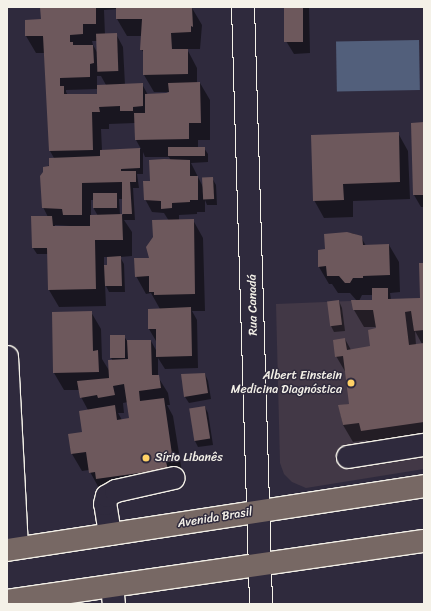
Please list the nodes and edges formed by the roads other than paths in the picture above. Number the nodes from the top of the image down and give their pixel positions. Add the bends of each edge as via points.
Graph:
1 (243, 7) edge
2 (7, 357) edge
3 (424, 445) edge
4 (348, 457) dead end
5 (174, 478) dead end
6 (424, 486) edge
7 (260, 511) junction
8 (110, 534) junction
9 (424, 541) edge
10 (12, 549) edge
11 (260, 565) junction
12 (113, 595) edge
13 (7, 601) edge
14 (261, 604) edge

1 - 7 street, Rua Canadá
2 - 10 street
3 - 4 street
5 - 8 street via 116,491 107,496 104,504
6 - 7 main road, Avenida Brasil
7 - 8 main road, Avenida Brasil
7 - 11 street, Rua Canadá
8 - 10 main road, Avenida Brasil
9 - 11 main road
11 - 12 main road
11 - 14 street, Rua Canadá
12 - 13 main road

